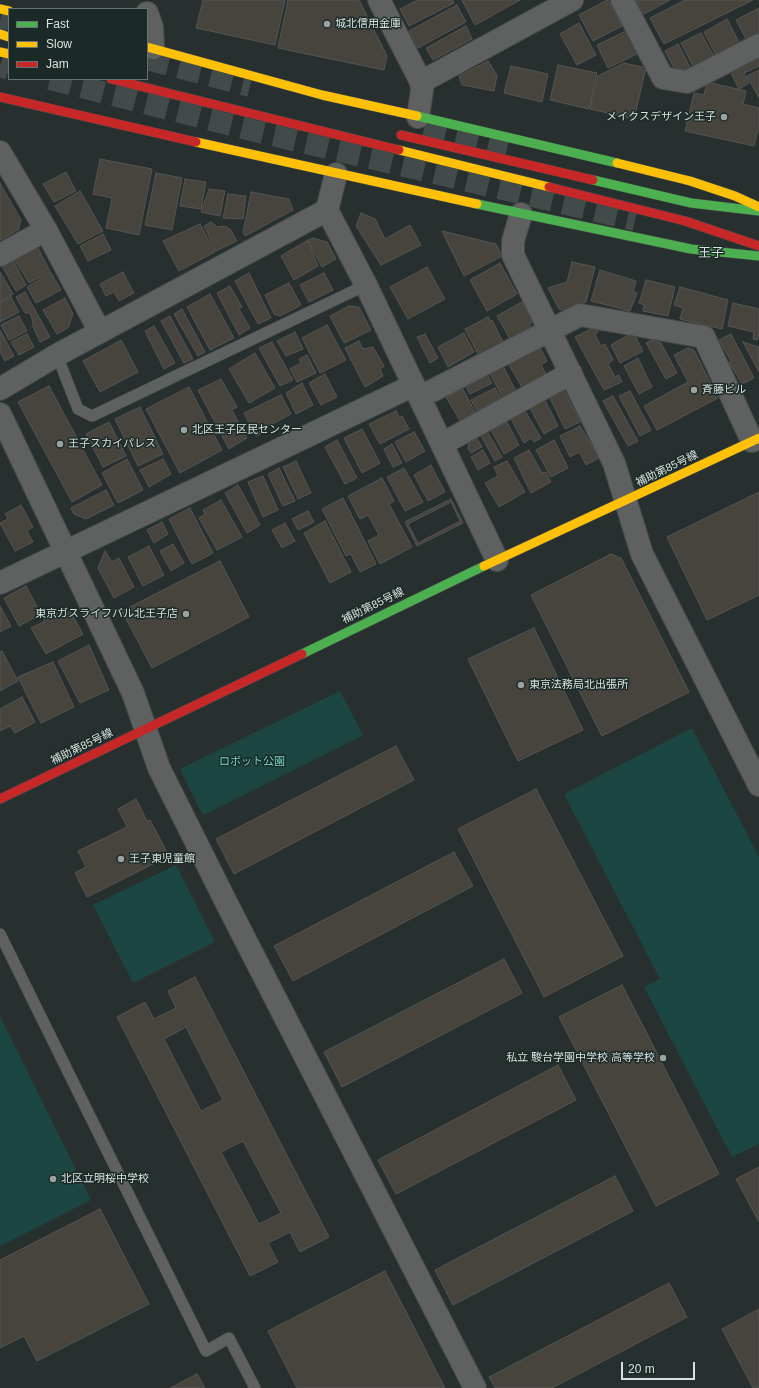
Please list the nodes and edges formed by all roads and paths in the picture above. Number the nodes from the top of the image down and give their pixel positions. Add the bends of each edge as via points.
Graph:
1 (379, 0) edge
2 (572, 0) edge
3 (622, 0) edge
4 (148, 17) edge
5 (759, 45) edge
6 (150, 48) edge
7 (115, 80) edge
8 (421, 82) junction
9 (0, 97) edge
10 (418, 117) junction
11 (393, 134) dead end
12 (0, 152) edge
13 (336, 174) junction
14 (759, 207) edge
15 (327, 210) junction
16 (759, 211) edge
17 (521, 214) junction
18 (46, 230) junction
19 (759, 246) edge
20 (0, 255) edge
21 (759, 256) edge
22 (366, 285) junction
23 (550, 330) junction
24 (100, 332) junction
25 (57, 356) junction
26 (571, 374) junction
27 (0, 389) edge
28 (417, 391) junction
29 (0, 414) edge
30 (756, 439) edge
31 (442, 444) junction
32 (625, 502) junction
33 (65, 553) junction
34 (497, 560) junction
35 (0, 583) edge
36 (144, 730) junction
37 (759, 785) edge
38 (0, 799) edge
39 (0, 934) edge
40 (255, 1388) edge
41 (475, 1388) edge

1 - 8 street
2 - 8 street
3 - 5 street via 663,78 686,82
4 - 6 street via 152,27
6 - 10 main road via 322,95
7 - 19 main road via 685,221
8 - 10 street
9 - 13 main road
10 - 14 main road via 690,181
11 - 16 main road via 691,203
12 - 18 street
13 - 15 street
13 - 17 main road
15 - 22 street
15 - 24 street
17 - 21 main road via 691,249
17 - 23 street via 513,241 514,255
18 - 20 street
18 - 24 street
22 - 25 lane via 92,416 78,409
22 - 28 street
23 - 26 street
23 - 28 street
23 - 30 street via 580,315 704,337
24 - 25 street
25 - 27 street
26 - 31 street
26 - 32 street via 614,463
28 - 31 street
28 - 33 street
29 - 33 street
30 - 32 main road, 補助第85号線
31 - 34 street
32 - 34 main road, 補助第85号線
32 - 37 street via 642,554
33 - 35 street
33 - 36 street via 133,693
34 - 36 main road, 補助第85号線
36 - 38 main road, 補助第85号線
36 - 41 street via 159,768 227,904
39 - 40 lane via 206,1351 229,1338

